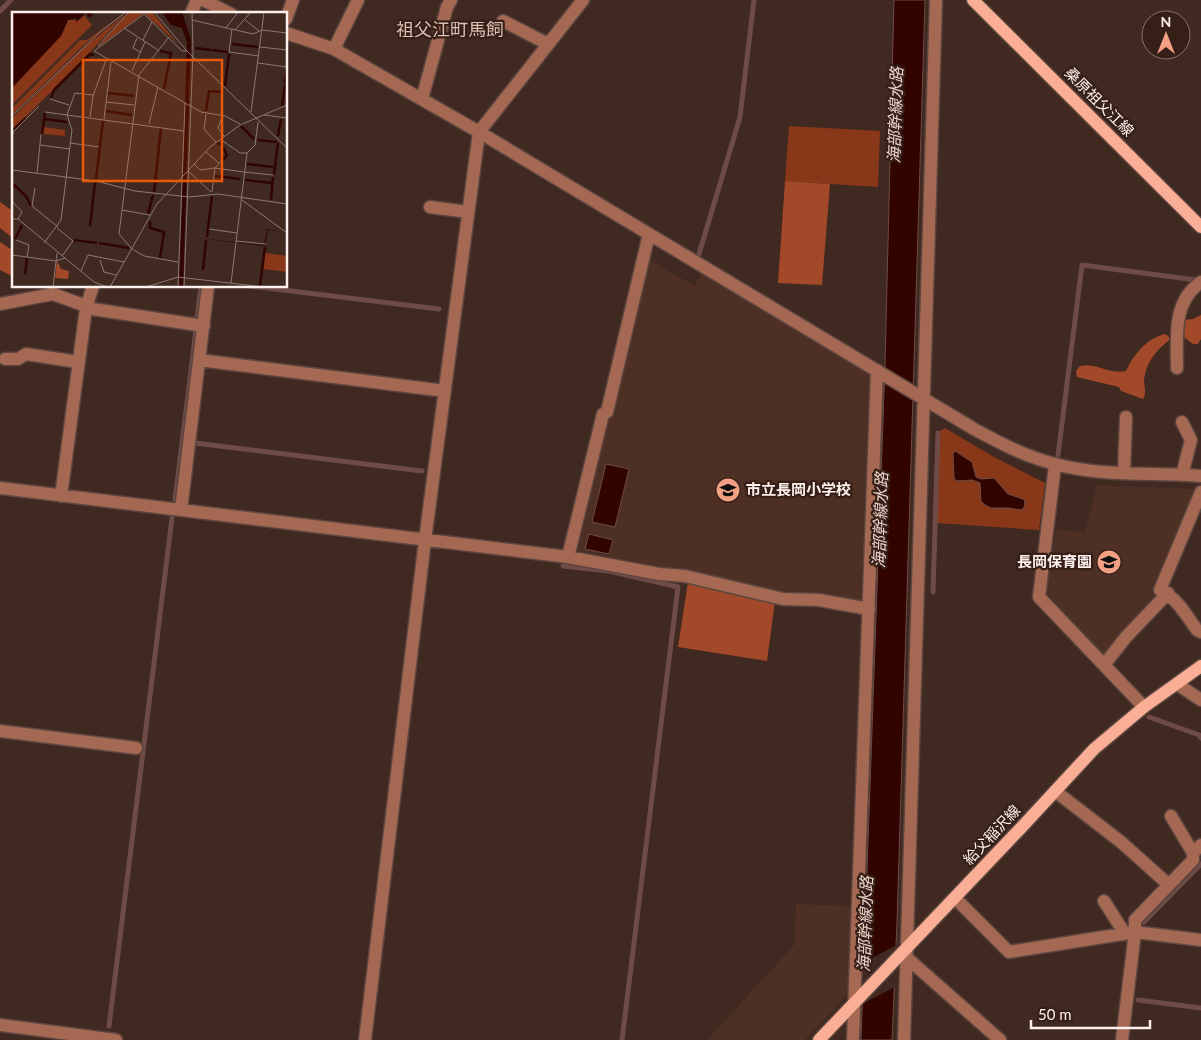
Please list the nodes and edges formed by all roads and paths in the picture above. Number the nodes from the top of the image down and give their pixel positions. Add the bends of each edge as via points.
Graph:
1 (197, 0) edge
2 (203, 0) edge
3 (293, 0) edge
4 (358, 0) edge
5 (452, 0) edge
6 (583, 0) edge
7 (936, 0) edge
8 (973, 0) edge
9 (192, 12) edge
10 (227, 12) edge
11 (288, 14) edge
12 (503, 21) dead end
13 (288, 34) edge
14 (548, 44) junction
15 (334, 49) junction
16 (422, 99) junction
17 (479, 132) junction
18 (430, 207) dead end
19 (468, 212) junction
20 (1201, 227) edge
21 (649, 234) junction
22 (1201, 282) edge
23 (92, 288) edge
24 (208, 288) edge
25 (0, 304) edge
26 (86, 307) junction
27 (204, 326) junction
28 (5, 359) dead end
29 (199, 360) junction
30 (78, 362) junction
31 (1177, 368) dead end
32 (878, 371) junction
33 (445, 391) junction
34 (920, 397) junction
35 (1126, 417) dead end
36 (1182, 422) dead end
37 (1055, 464) junction
38 (1124, 473) junction
39 (1182, 475) junction
40 (1201, 476) edge
41 (0, 488) edge
42 (1201, 492) edge
43 (61, 496) junction
44 (181, 510) junction
45 (425, 540) junction
46 (568, 557) junction
47 (1168, 593) junction
48 (869, 609) junction
49 (1201, 632) edge
50 (1104, 665) junction
51 (1201, 666) edge
52 (1177, 684) junction
53 (1201, 700) edge
54 (1144, 707) junction
55 (0, 731) edge
56 (136, 748) dead end
57 (1055, 791) junction
58 (1171, 816) dead end
59 (1196, 853) edge
60 (1169, 885) junction
61 (955, 898) junction
62 (1104, 901) dead end
63 (1130, 933) junction
64 (1201, 940) edge
65 (904, 954) junction
66 (857, 999) junction
67 (0, 1026) edge
68 (116, 1040) edge
69 (365, 1040) edge
70 (820, 1040) edge
71 (853, 1040) edge
72 (904, 1040) edge
73 (1000, 1040) edge
74 (1122, 1040) edge

1 - 9 street
2 - 10 street
3 - 11 street
4 - 15 street
5 - 16 street via 447,7
6 - 14 street
7 - 34 street
8 - 20 main road, 桑原祖父江線
12 - 14 street
13 - 15 street
14 - 17 street
15 - 16 street
16 - 17 street
17 - 19 street
17 - 21 street
18 - 19 street
19 - 33 street
21 - 32 street
21 - 46 street via 607,412 603,414
22 - 31 street via 1180,309
23 - 26 street
24 - 27 street
25 - 26 street via 53,294
26 - 27 street
26 - 30 street
27 - 29 street
28 - 30 street via 18,359 26,354
29 - 33 street
29 - 44 street
30 - 43 street
32 - 34 street
32 - 48 street
33 - 45 street
34 - 37 street via 1018,452
34 - 65 street
35 - 38 street
36 - 39 street via 1191,440
37 - 38 street via 1089,471
37 - 50 street via 1039,597
38 - 39 street
39 - 40 street
41 - 43 street
42 - 47 street via 1160,590
43 - 44 street
44 - 45 street
45 - 46 street
45 - 69 street
46 - 48 street via 685,576 783,599 819,600
47 - 49 street
47 - 50 street via 1126,636
48 - 66 street
50 - 54 street
51 - 52 main road, 給父稲沢線
52 - 53 street
52 - 54 main road, 給父稲沢線
54 - 57 main road, 給父稲沢線 via 1094,749
55 - 56 street
57 - 60 street via 1121,842
57 - 61 main road, 給父稲沢線
58 - 59 street
59 - 60 street
60 - 63 street via 1136,920
61 - 63 street via 1010,952
61 - 65 main road, 給父稲沢線
62 - 63 street
63 - 64 street
63 - 74 street
65 - 66 main road, 給父稲沢線
65 - 72 street
65 - 73 street
66 - 70 main road, 給父稲沢線
66 - 71 street
67 - 68 street

